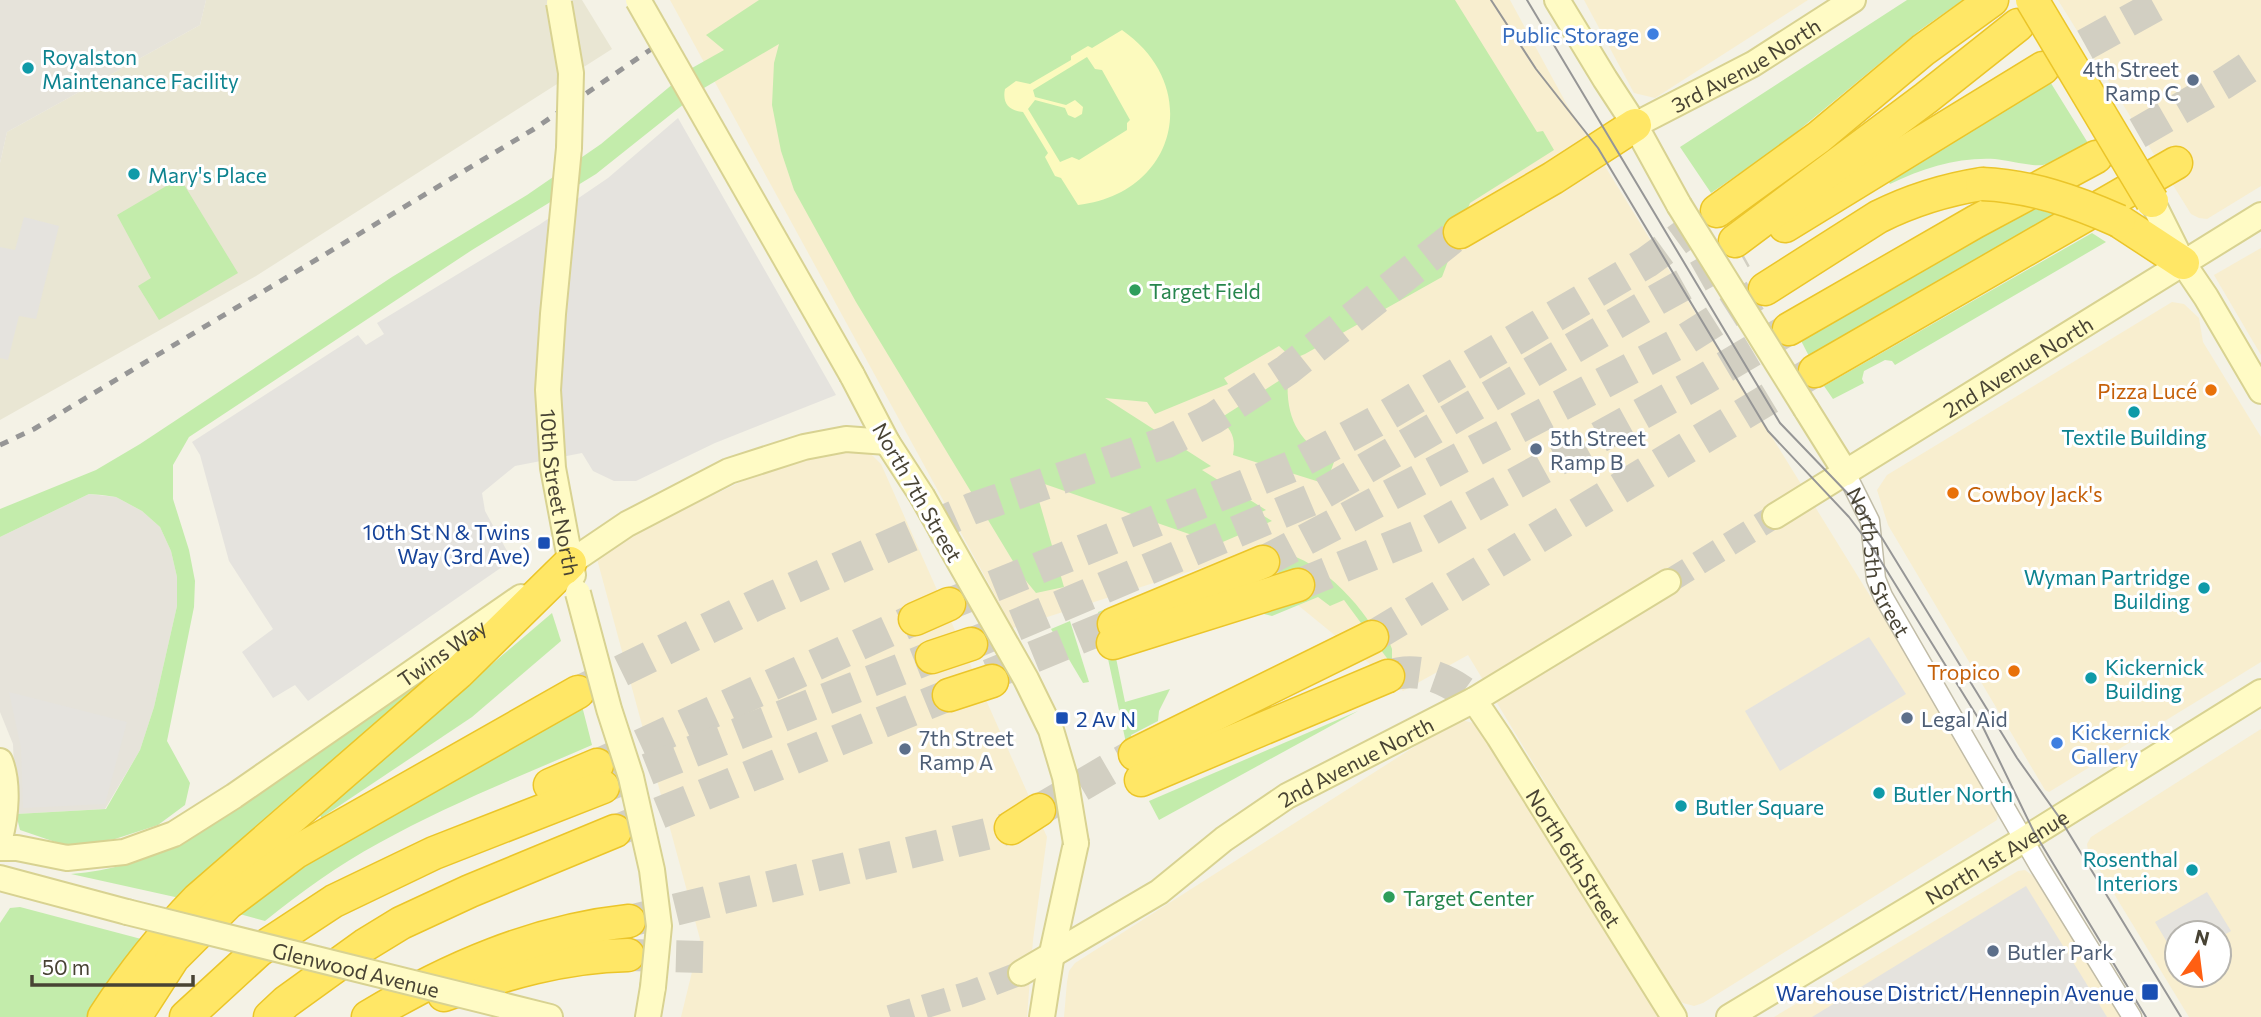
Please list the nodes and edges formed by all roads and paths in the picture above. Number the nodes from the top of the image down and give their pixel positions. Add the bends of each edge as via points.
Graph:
1 (558, 0) edge
2 (638, 0) edge
3 (1557, 0) edge
4 (1853, 0) edge
5 (1992, 0) edge
6 (2025, 12) edge
7 (2043, 68) tunnel mouth
8 (1635, 125) junction
9 (2096, 157) tunnel mouth
10 (2176, 163) dead end
11 (2152, 201) joint
12 (1717, 211) tunnel mouth
13 (2261, 215) edge
14 (1460, 232) tunnel mouth
15 (2176, 250) junction
16 (1765, 289) tunnel mouth
17 (1789, 329) tunnel mouth
18 (1815, 370) tunnel mouth
19 (2261, 391) edge
20 (887, 442) junction
21 (1846, 473) junction
22 (1775, 516) tunnel mouth
23 (1263, 562) tunnel mouth
24 (574, 578) junction
25 (1668, 582) tunnel mouth
26 (1298, 584) tunnel mouth
27 (949, 604) tunnel mouth
28 (915, 619) tunnel mouth
29 (1372, 637) tunnel mouth
30 (971, 644) tunnel mouth
31 (932, 657) tunnel mouth
32 (1388, 676) tunnel mouth
33 (990, 678) tunnel mouth
34 (578, 692) tunnel mouth
35 (2261, 692) edge
36 (949, 695) tunnel mouth
37 (1474, 700) junction
38 (0, 761) edge
39 (600, 776) tunnel mouth
40 (615, 831) tunnel mouth
41 (0, 838) edge
42 (2025, 839) junction
43 (0, 848) edge
44 (0, 878) edge
45 (629, 921) tunnel mouth
46 (1052, 953) junction
47 (628, 956) tunnel mouth
48 (1021, 973) tunnel mouth
49 (104, 1017) edge
50 (135, 1017) edge
51 (186, 1017) edge
52 (270, 1017) edge
53 (368, 1017) edge
54 (387, 1017) edge
55 (550, 1017) edge
56 (648, 1017) edge
57 (1042, 1017) edge
58 (1674, 1017) edge
59 (1729, 1017) edge
60 (2132, 1017) edge

1 - 24 street, 10th Street North, bridge via 571,73 548,390 553,468
2 - 20 street, North 7th Street, bridge
3 - 8 street, North 5th Street
4 - 8 street, 3rd Avenue North via 1753,64
5 - 12 highway
6 - 7 highway via 1926,98 1739,247
6 - 11 highway, bridge
8 - 14 highway
8 - 21 street, North 5th Street, bridge via 1679,205
9 - 17 highway
10 - 18 highway
11 - 15 street
13 - 15 street, 2nd Avenue North
15 - 16 highway, bridge via 2071,201 2025,188 1982,184 1939,192 1878,217
15 - 19 street
15 - 21 street, 2nd Avenue North
20 - 24 street, Twins Way via 846,439 729,471 627,524
20 - 46 street, North 7th Street, bridge via 922,496 1051,730 1065,777 1076,843
21 - 22 street, 2nd Avenue North
21 - 42 street, North 5th Street via 1870,521 1876,579 1883,596
23 - 26 highway via 1111,634
24 - 43 street, Twins Way via 174,834 124,852 67,858
24 - 49 highway via 198,899 130,977
24 - 56 street, 10th Street North, bridge via 631,777 652,870 659,926
25 - 37 street, 2nd Avenue North
27 - 28 highway
29 - 32 highway via 1138,767
30 - 31 highway
33 - 36 highway
34 - 50 highway via 296,852 228,903 173,958
35 - 42 street, North 1st Avenue
37 - 46 street, 2nd Avenue North via 1287,796 1159,892
37 - 58 street, North 6th Street
38 - 41 street via 4,822
39 - 51 highway via 428,841 258,951
40 - 52 highway via 401,923 365,944
42 - 59 street, North 1st Avenue
42 - 60 street, North 5th Street
44 - 55 street, Glenwood Avenue, bridge
45 - 53 highway via 534,939 491,954
46 - 48 street
46 - 57 street, North 7th Street
47 - 54 highway via 552,963 494,977

